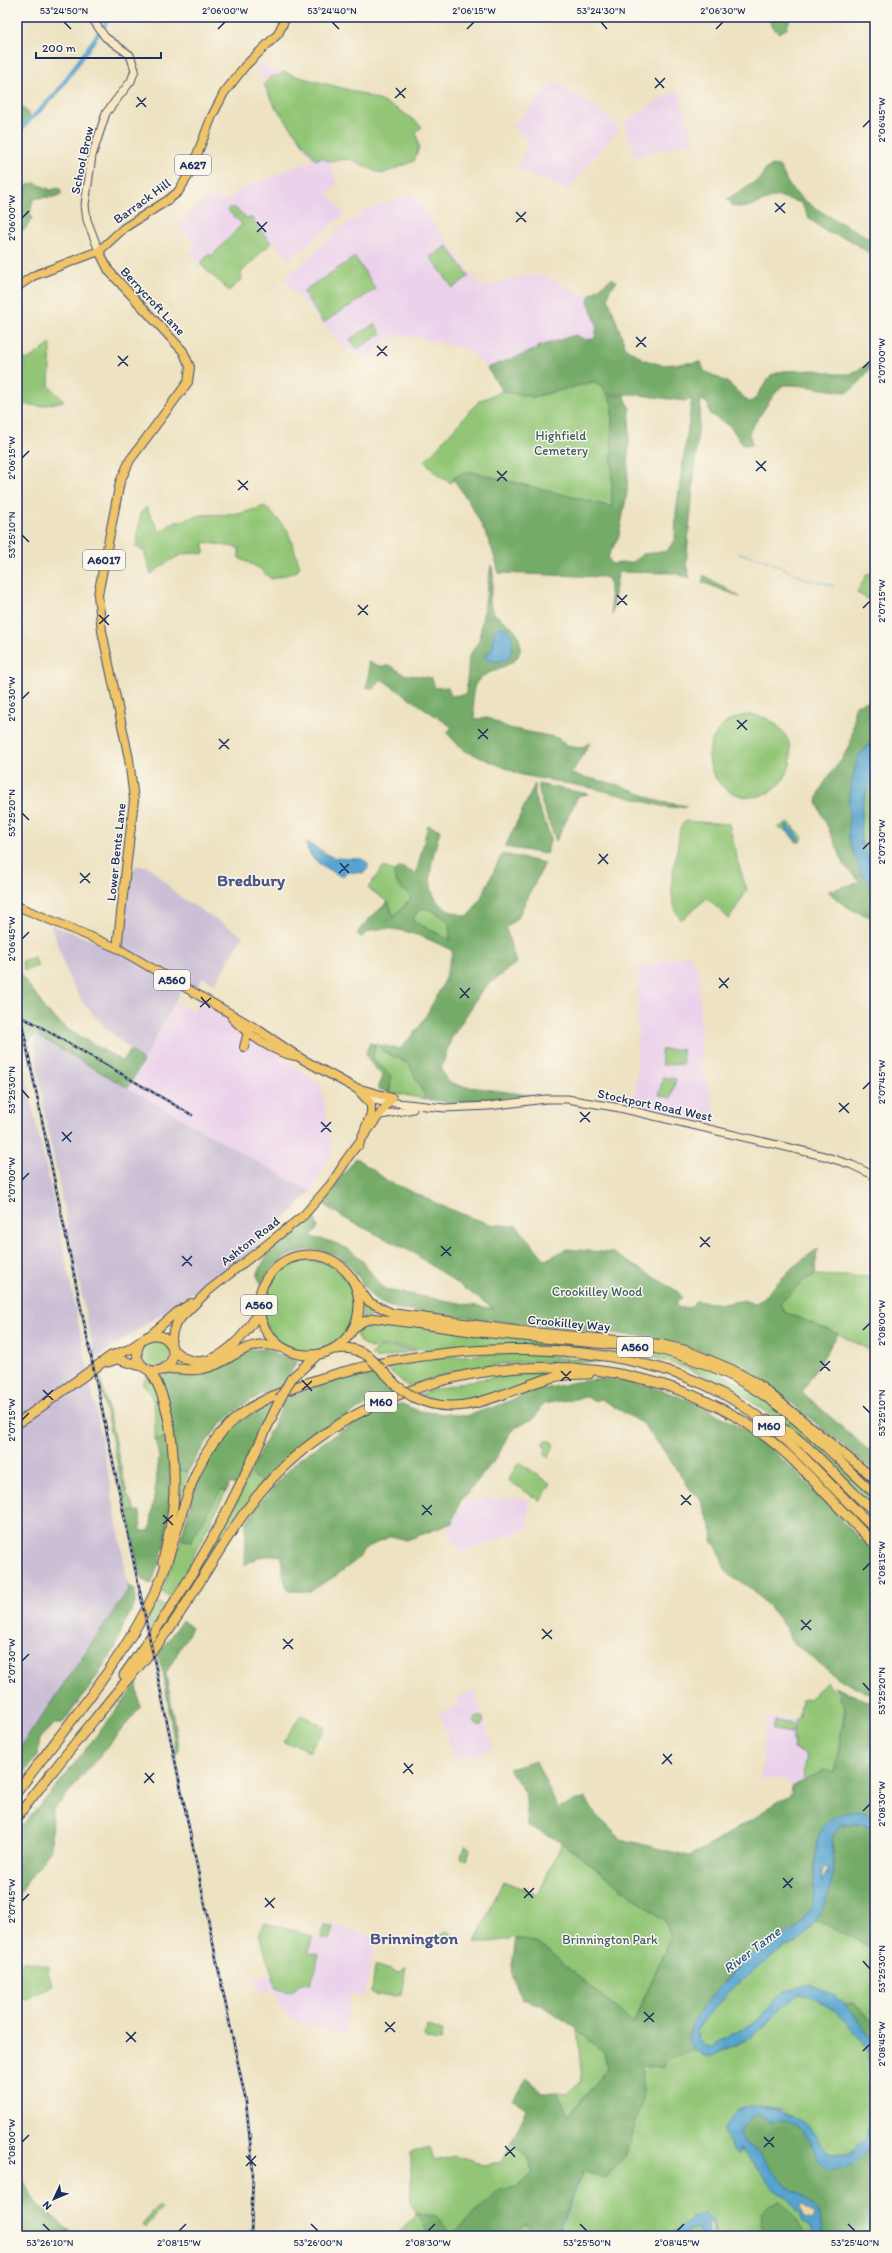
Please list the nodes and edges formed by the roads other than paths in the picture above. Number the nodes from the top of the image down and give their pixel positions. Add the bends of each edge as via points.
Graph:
1 (91, 17) edge
2 (286, 17) edge
3 (99, 251) junction
4 (17, 287) edge
5 (114, 687) joint
6 (17, 906) edge
7 (118, 948) junction
8 (227, 1013) junction
9 (248, 1032) junction
10 (244, 1048) dead end
11 (300, 1058) junction
12 (354, 1088) junction
13 (388, 1100) junction
14 (423, 1107) junction
15 (381, 1115) junction
16 (364, 1133) junction
17 (359, 1145) junction
18 (875, 1176) edge
19 (353, 1280) junction
20 (204, 1295) junction
21 (259, 1310) junction
22 (353, 1329) junction
23 (150, 1335) junction
24 (140, 1342) junction
25 (172, 1347) junction
26 (280, 1347) junction
27 (331, 1350) junction
28 (317, 1355) junction
29 (103, 1363) junction
30 (141, 1366) junction
31 (164, 1370) junction
32 (150, 1371) junction
33 (620, 1373) junction
34 (754, 1413) junction
35 (17, 1424) edge
36 (875, 1480) edge
37 (875, 1494) edge
38 (875, 1512) edge
39 (875, 1529) edge
40 (875, 1544) edge
41 (157, 1588) junction
42 (59, 1762) junction
43 (17, 1792) edge
44 (17, 1817) edge

1 - 3 main road, School Brow via 105,36 132,58 135,70 131,81 106,113 92,156 85,204 87,220
2 - 3 main road, Barrack Hill / A627 via 278,34 245,66 224,93 212,116 190,173 178,192 124,228
3 - 4 main road, A627 via 33,276
3 - 5 main road, Berrycroft Lane / A6017 via 109,271 183,351 190,367 188,382 130,460 120,482 113,511 98,595 102,631
5 - 7 main road, Lower Bents Lane / A6017 via 134,785
6 - 7 main road, A560
7 - 8 main road, Stockport Road West / A560
8 - 9 main road, Stockport Road West / A560
8 - 11 main road, Stockport Road West / A560 via 257,1029
9 - 10 main road
9 - 11 main road, Stockport Road West / A560 via 284,1053
11 - 12 main road, Stockport Road West / A560
12 - 13 main road, Stockport Road West / A560
12 - 16 main road, Ashton Road / A560 via 371,1104 371,1113
13 - 14 main road, Stockport Road West
13 - 15 main road, Ashton Road / A560
13 - 16 main road, Ashton Road / A560
14 - 15 main road, Stockport Road West
14 - 18 main road, Stockport Road West via 489,1106 546,1099 574,1100 620,1108 824,1156
15 - 17 main road, Ashton Road / A560
16 - 17 main road, Ashton Road / A560
17 - 20 main road, Ashton Road / A560 via 325,1185 312,1206
19 - 21 highway, A560 via 343,1268 315,1256 287,1260 271,1273 262,1289
19 - 22 highway, A560 via 359,1305
19 - 36 main road, Crookilley Way / A560 via 369,1302 392,1313 529,1332 661,1344 686,1350 732,1369 757,1383
20 - 23 main road, Ashton Road / A560 via 177,1312
20 - 25 main road, Ashton Road / A560 via 178,1322 173,1331
21 - 25 highway, A560 via 254,1322 243,1336 215,1358 197,1362 189,1360
21 - 26 highway, A560 via 266,1331
22 - 27 highway, A560 via 346,1339
22 - 37 main road, Crookilley Way / A560 via 362,1322 374,1318 474,1332 656,1349 682,1355 729,1375 764,1396 791,1417
23 - 24 highway, A560
23 - 25 highway, A560 via 163,1337
24 - 29 highway via 111,1356
24 - 30 highway via 137,1351
25 - 31 highway, A560 via 172,1362
26 - 28 highway, A560 via 296,1354
26 - 31 highway, A560 via 258,1344 236,1352 209,1368
27 - 28 highway, A560
27 - 33 highway, M60, bridge via 356,1348 368,1356 397,1386 413,1397 428,1404 458,1407 498,1397 551,1377
28 - 42 highway, M60, bridge via 291,1379 228,1510 179,1595
29 - 30 highway via 117,1360
29 - 35 highway
30 - 32 highway
31 - 32 highway, A560
32 - 41 highway, M60 via 159,1385 165,1402 173,1474 171,1521
33 - 40 highway, M60 via 686,1391 757,1430 804,1471
33 - 42 highway, M60 via 566,1367 513,1369 462,1377 409,1390 353,1415 324,1433 263,1488 237,1521 167,1632
34 - 38 highway, M60 via 785,1429 805,1444
34 - 39 highway, M60 via 804,1456
34 - 41 highway, M60 via 724,1395 679,1374 637,1363 568,1353 517,1350 451,1352 383,1362 331,1375 299,1385 250,1407 222,1432 208,1449 196,1471
41 - 43 highway, M60 via 106,1676
42 - 44 highway, M60

